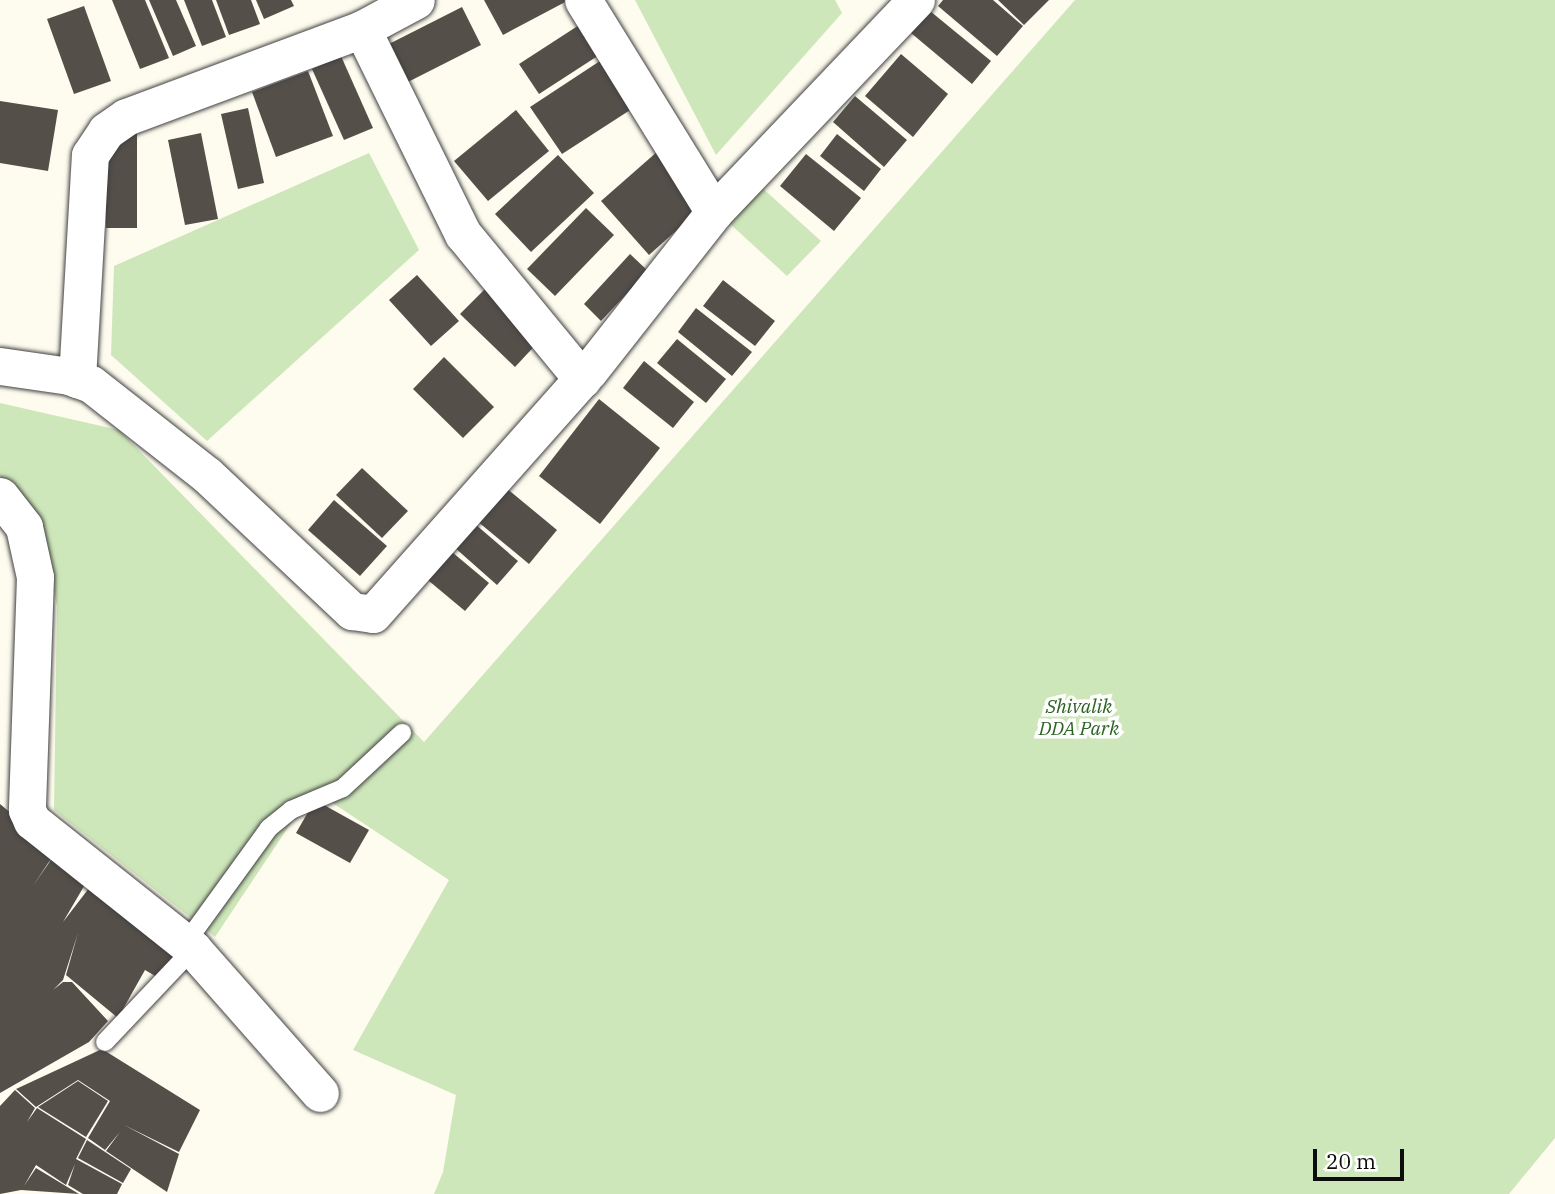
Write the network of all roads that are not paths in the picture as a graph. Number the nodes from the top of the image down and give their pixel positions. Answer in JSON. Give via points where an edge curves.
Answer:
{"nodes":[{"id":1,"x":416,"y":0,"type":"edge"},
{"id":2,"x":583,"y":0,"type":"edge"},
{"id":3,"x":900,"y":7,"type":"edge"},
{"id":4,"x":362,"y":29,"type":"junction"},
{"id":5,"x":714,"y":212,"type":"junction"},
{"id":6,"x":0,"y":366,"type":"edge"},
{"id":7,"x":77,"y":379,"type":"junction"},
{"id":8,"x":582,"y":379,"type":"junction"},
{"id":9,"x":0,"y":496,"type":"edge"},
{"id":10,"x":402,"y":733,"type":"dead end"},
{"id":11,"x":189,"y":946,"type":"junction"},
{"id":12,"x":105,"y":1042,"type":"dead end"},
{"id":13,"x":320,"y":1093,"type":"dead end"}],
"edges":[{"from":1,"to":4,"type":"street"},
{"from":2,"to":5,"type":"street"},
{"from":3,"to":5,"type":"street"},
{"from":4,"to":7,"type":"street","via":[[126,117],[99,139],[90,155]]},
{"from":4,"to":8,"type":"street","via":[[463,234]]},
{"from":5,"to":8,"type":"street"},
{"from":6,"to":7,"type":"street"},
{"from":7,"to":8,"type":"street","via":[[119,403],[207,475],[352,611],[364,615],[384,607]]},
{"from":9,"to":11,"type":"street","via":[[24,527],[36,577],[27,810],[32,821]]},
{"from":10,"to":11,"type":"lane","via":[[343,788],[291,810],[269,828]]},
{"from":11,"to":12,"type":"lane"},
{"from":11,"to":13,"type":"street"}]}
